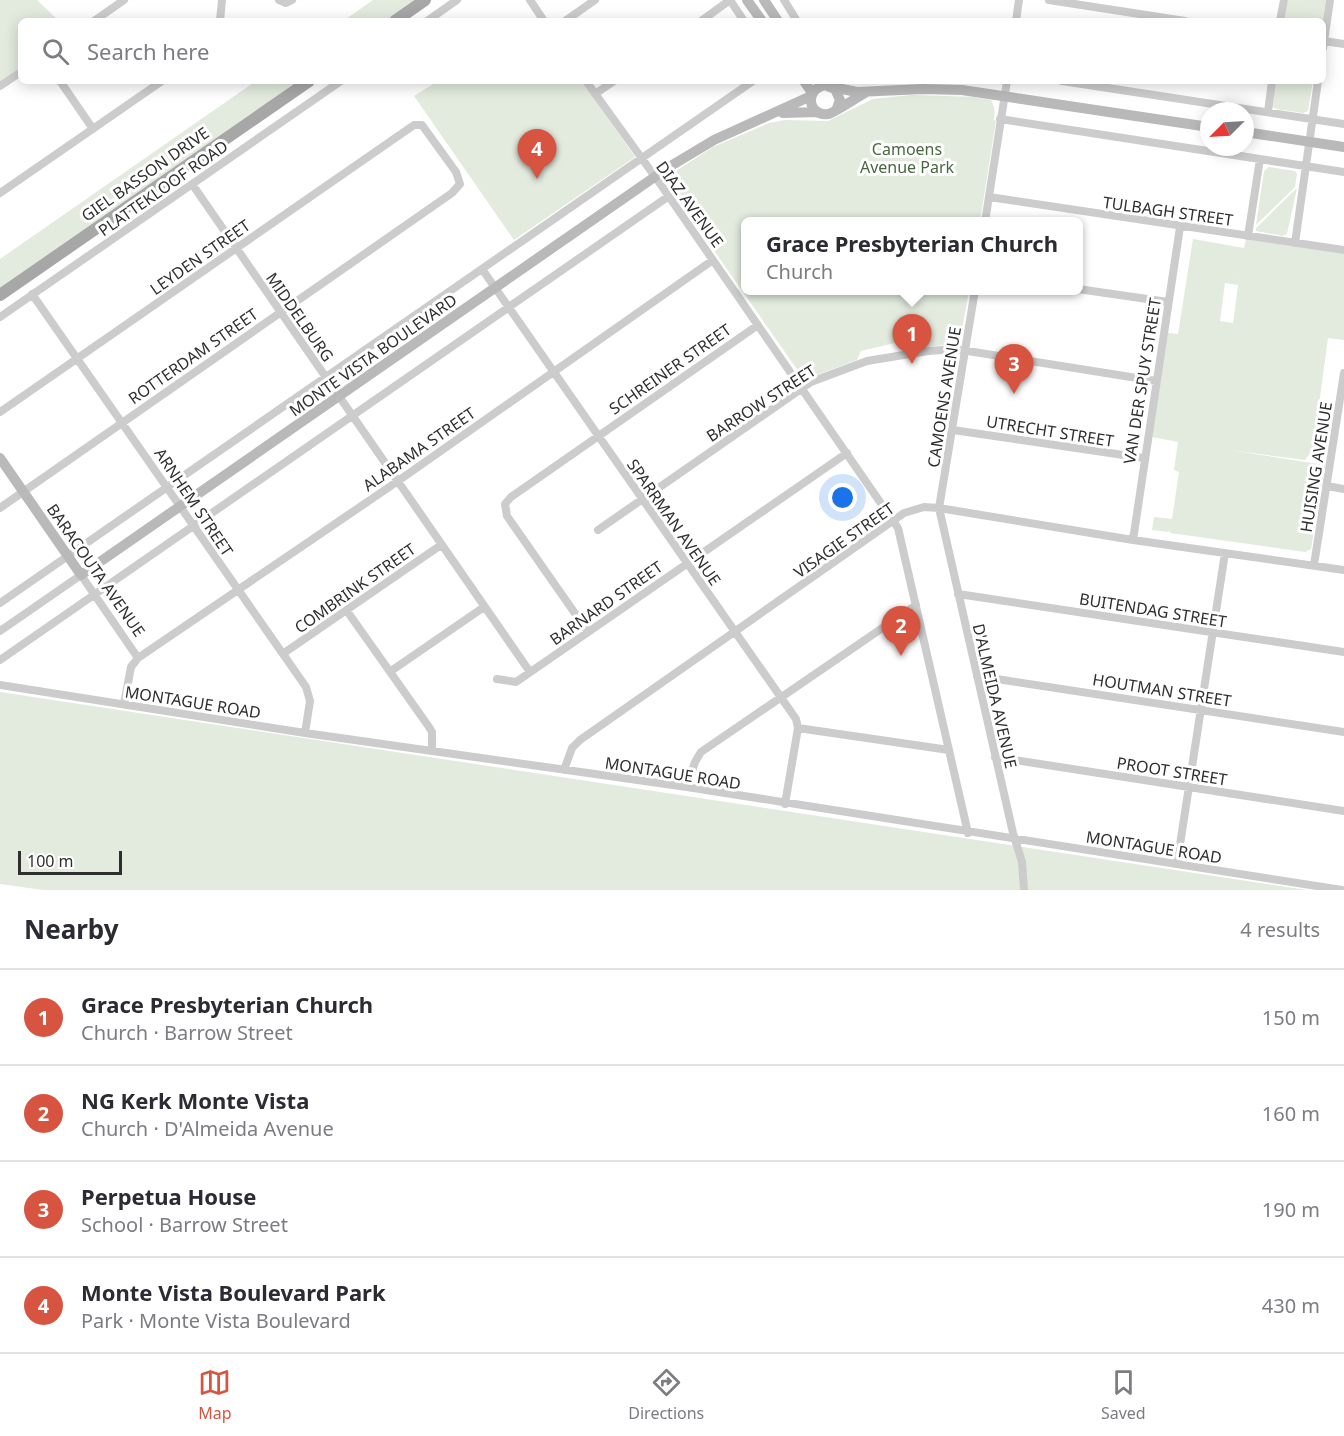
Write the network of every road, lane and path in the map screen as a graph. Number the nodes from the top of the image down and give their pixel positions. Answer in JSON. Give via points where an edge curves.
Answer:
{"nodes":[{"id":1,"x":124,"y":0,"type":"edge"},
{"id":2,"x":222,"y":0,"type":"edge"},
{"id":3,"x":279,"y":0,"type":"edge"},
{"id":4,"x":292,"y":0,"type":"edge"},
{"id":5,"x":425,"y":0,"type":"edge"},
{"id":6,"x":458,"y":0,"type":"edge"},
{"id":7,"x":530,"y":0,"type":"edge"},
{"id":8,"x":595,"y":0,"type":"edge"},
{"id":9,"x":730,"y":0,"type":"edge"},
{"id":10,"x":747,"y":0,"type":"edge"},
{"id":11,"x":764,"y":0,"type":"edge"},
{"id":12,"x":784,"y":0,"type":"edge"},
{"id":13,"x":1019,"y":0,"type":"edge"},
{"id":14,"x":1049,"y":0,"type":"edge"},
{"id":15,"x":1284,"y":0,"type":"edge"},
{"id":16,"x":1330,"y":0,"type":"edge"},
{"id":17,"x":98,"y":18,"type":"edge"},
{"id":18,"x":220,"y":18,"type":"edge"},
{"id":19,"x":399,"y":18,"type":"edge"},
{"id":20,"x":431,"y":18,"type":"edge"},
{"id":21,"x":542,"y":18,"type":"edge"},
{"id":22,"x":569,"y":18,"type":"edge"},
{"id":23,"x":705,"y":18,"type":"edge"},
{"id":24,"x":742,"y":18,"type":"edge"},
{"id":25,"x":760,"y":18,"type":"edge"},
{"id":26,"x":776,"y":18,"type":"edge"},
{"id":27,"x":795,"y":18,"type":"edge"},
{"id":28,"x":1016,"y":18,"type":"edge"},
{"id":29,"x":1166,"y":18,"type":"edge"},
{"id":30,"x":1281,"y":18,"type":"edge"},
{"id":31,"x":1326,"y":30,"type":"edge"},
{"id":32,"x":1344,"y":44,"type":"edge"},
{"id":33,"x":1326,"y":45,"type":"edge"},
{"id":34,"x":18,"y":74,"type":"edge"},
{"id":35,"x":62,"y":84,"type":"edge"},
{"id":36,"x":158,"y":84,"type":"edge"},
{"id":37,"x":305,"y":84,"type":"edge"},
{"id":38,"x":337,"y":84,"type":"edge"},
{"id":39,"x":588,"y":84,"type":"edge"},
{"id":40,"x":610,"y":84,"type":"edge"},
{"id":41,"x":749,"y":84,"type":"edge"},
{"id":42,"x":1006,"y":84,"type":"edge"},
{"id":43,"x":1082,"y":84,"type":"edge"},
{"id":44,"x":1272,"y":84,"type":"edge"},
{"id":45,"x":1318,"y":84,"type":"edge"},
{"id":46,"x":0,"y":86,"type":"edge"},
{"id":47,"x":819,"y":89,"type":"edge"},
{"id":48,"x":868,"y":92,"type":"junction"},
{"id":49,"x":595,"y":94,"type":"junction"},
{"id":50,"x":1004,"y":96,"type":"junction"},
{"id":51,"x":837,"y":108,"type":"junction"},
{"id":52,"x":818,"y":112,"type":"junction"},
{"id":53,"x":1268,"y":112,"type":"junction"},
{"id":54,"x":770,"y":116,"type":"junction"},
{"id":55,"x":1000,"y":119,"type":"junction"},
{"id":56,"x":1313,"y":120,"type":"junction"},
{"id":57,"x":414,"y":124,"type":"joint"},
{"id":58,"x":1344,"y":124,"type":"edge"},
{"id":59,"x":1200,"y":126,"type":"edge"},
{"id":60,"x":93,"y":129,"type":"junction"},
{"id":61,"x":1254,"y":133,"type":"edge"},
{"id":62,"x":1309,"y":142,"type":"junction"},
{"id":63,"x":1344,"y":147,"type":"edge"},
{"id":64,"x":641,"y":159,"type":"junction"},
{"id":65,"x":1260,"y":159,"type":"junction"},
{"id":66,"x":1306,"y":166,"type":"junction"},
{"id":67,"x":1344,"y":172,"type":"edge"},
{"id":68,"x":655,"y":177,"type":"junction"},
{"id":69,"x":192,"y":184,"type":"junction"},
{"id":70,"x":0,"y":193,"type":"edge"},
{"id":71,"x":669,"y":196,"type":"junction"},
{"id":72,"x":989,"y":197,"type":"junction"},
{"id":73,"x":986,"y":217,"type":"edge"},
{"id":74,"x":1180,"y":226,"type":"junction"},
{"id":75,"x":1248,"y":236,"type":"junction"},
{"id":76,"x":1295,"y":243,"type":"junction"},
{"id":77,"x":236,"y":248,"type":"junction"},
{"id":78,"x":1344,"y":250,"type":"edge"},
{"id":79,"x":713,"y":260,"type":"junction"},
{"id":80,"x":482,"y":269,"type":"junction"},
{"id":81,"x":495,"y":287,"type":"junction"},
{"id":82,"x":1083,"y":290,"type":"edge"},
{"id":83,"x":32,"y":294,"type":"junction"},
{"id":84,"x":0,"y":295,"type":"edge"},
{"id":85,"x":974,"y":295,"type":"edge"},
{"id":86,"x":1168,"y":302,"type":"junction"},
{"id":87,"x":509,"y":307,"type":"junction"},
{"id":88,"x":279,"y":312,"type":"junction"},
{"id":89,"x":0,"y":317,"type":"edge"},
{"id":90,"x":758,"y":325,"type":"junction"},
{"id":91,"x":965,"y":351,"type":"junction"},
{"id":92,"x":77,"y":358,"type":"junction"},
{"id":93,"x":554,"y":372,"type":"junction"},
{"id":94,"x":1344,"y":373,"type":"edge"},
{"id":95,"x":326,"y":378,"type":"junction"},
{"id":96,"x":1156,"y":381,"type":"junction"},
{"id":97,"x":802,"y":389,"type":"junction"},
{"id":98,"x":339,"y":397,"type":"junction"},
{"id":99,"x":0,"y":412,"type":"edge"},
{"id":100,"x":352,"y":416,"type":"junction"},
{"id":101,"x":122,"y":422,"type":"junction"},
{"id":102,"x":952,"y":430,"type":"junction"},
{"id":103,"x":597,"y":435,"type":"junction"},
{"id":104,"x":847,"y":453,"type":"junction"},
{"id":105,"x":0,"y":458,"type":"edge"},
{"id":106,"x":1144,"y":458,"type":"junction"},
{"id":107,"x":398,"y":481,"type":"junction"},
{"id":108,"x":168,"y":486,"type":"junction"},
{"id":109,"x":1327,"y":486,"type":"junction"},
{"id":110,"x":1344,"y":489,"type":"edge"},
{"id":111,"x":23,"y":492,"type":"junction"},
{"id":112,"x":641,"y":500,"type":"junction"},
{"id":113,"x":181,"y":506,"type":"junction"},
{"id":114,"x":0,"y":508,"type":"edge"},
{"id":115,"x":939,"y":508,"type":"junction"},
{"id":116,"x":894,"y":521,"type":"junction"},
{"id":117,"x":194,"y":525,"type":"junction"},
{"id":118,"x":598,"y":530,"type":"dead end"},
{"id":119,"x":1133,"y":540,"type":"junction"},
{"id":120,"x":441,"y":545,"type":"junction"},
{"id":121,"x":1225,"y":553,"type":"junction"},
{"id":122,"x":68,"y":557,"type":"junction"},
{"id":123,"x":686,"y":564,"type":"junction"},
{"id":124,"x":1314,"y":565,"type":"junction"},
{"id":125,"x":1344,"y":570,"type":"edge"},
{"id":126,"x":81,"y":574,"type":"junction"},
{"id":127,"x":238,"y":590,"type":"junction"},
{"id":128,"x":95,"y":594,"type":"junction"},
{"id":129,"x":958,"y":594,"type":"junction"},
{"id":130,"x":0,"y":603,"type":"edge"},
{"id":131,"x":916,"y":605,"type":"junction"},
{"id":132,"x":484,"y":607,"type":"junction"},
{"id":133,"x":347,"y":611,"type":"junction"},
{"id":134,"x":0,"y":631,"type":"edge"},
{"id":135,"x":588,"y":632,"type":"junction"},
{"id":136,"x":1213,"y":632,"type":"junction"},
{"id":137,"x":734,"y":633,"type":"junction"},
{"id":138,"x":1344,"y":652,"type":"edge"},
{"id":139,"x":284,"y":653,"type":"junction"},
{"id":140,"x":138,"y":658,"type":"junction"},
{"id":141,"x":0,"y":660,"type":"edge"},
{"id":142,"x":391,"y":671,"type":"junction"},
{"id":143,"x":530,"y":672,"type":"junction"},
{"id":144,"x":977,"y":676,"type":"junction"},
{"id":145,"x":497,"y":679,"type":"dead end"},
{"id":146,"x":0,"y":685,"type":"edge"},
{"id":147,"x":781,"y":697,"type":"junction"},
{"id":148,"x":124,"y":704,"type":"junction"},
{"id":149,"x":1201,"y":710,"type":"junction"},
{"id":150,"x":798,"y":728,"type":"junction"},
{"id":151,"x":1344,"y":732,"type":"edge"},
{"id":152,"x":304,"y":733,"type":"junction"},
{"id":153,"x":949,"y":750,"type":"junction"},
{"id":154,"x":432,"y":751,"type":"junction"},
{"id":155,"x":995,"y":757,"type":"junction"},
{"id":156,"x":564,"y":770,"type":"junction"},
{"id":157,"x":687,"y":787,"type":"junction"},
{"id":158,"x":1189,"y":787,"type":"junction"},
{"id":159,"x":785,"y":804,"type":"junction"},
{"id":160,"x":1344,"y":811,"type":"edge"},
{"id":161,"x":969,"y":833,"type":"junction"},
{"id":162,"x":1015,"y":840,"type":"junction"},
{"id":163,"x":1178,"y":864,"type":"junction"},
{"id":164,"x":1024,"y":890,"type":"edge"},
{"id":165,"x":1342,"y":890,"type":"edge"}],
"edges":[{"from":1,"to":17,"type":"street"},
{"from":2,"to":18,"type":"street"},
{"from":3,"to":4,"type":"street"},
{"from":5,"to":19,"type":"main road"},
{"from":6,"to":20,"type":"street"},
{"from":7,"to":21,"type":"street"},
{"from":8,"to":22,"type":"street"},
{"from":9,"to":23,"type":"street"},
{"from":9,"to":24,"type":"street"},
{"from":10,"to":25,"type":"main road"},
{"from":11,"to":26,"type":"main road"},
{"from":12,"to":27,"type":"street"},
{"from":13,"to":28,"type":"street"},
{"from":14,"to":29,"type":"street"},
{"from":15,"to":30,"type":"street"},
{"from":16,"to":31,"type":"street"},
{"from":32,"to":33,"type":"street"},
{"from":34,"to":46,"type":"street"},
{"from":35,"to":60,"type":"street"},
{"from":36,"to":60,"type":"street"},
{"from":37,"to":84,"type":"main road","name":"GIEL BASSON DRIVE"},
{"from":38,"to":69,"type":"street","name":"PLATTEKLOOF ROAD"},
{"from":39,"to":49,"type":"street","name":"DIAZ AVENUE"},
{"from":40,"to":49,"type":"street"},
{"from":41,"to":64,"type":"street","name":"MONTE VISTA BOULEVARD"},
{"from":42,"to":50,"type":"street"},
{"from":43,"to":53,"type":"street"},
{"from":44,"to":53,"type":"street"},
{"from":45,"to":56,"type":"street"},
{"from":47,"to":48,"type":"main road"},
{"from":47,"to":51,"type":"main road","via":[[839,97]]},
{"from":47,"to":52,"type":"main road","via":[[812,105]]},
{"from":47,"to":54,"type":"main road","name":"MONTE VISTA BOULEVARD"},
{"from":48,"to":50,"type":"main road","via":[[938,89]]},
{"from":48,"to":51,"type":"main road"},
{"from":49,"to":64,"type":"street","name":"DIAZ AVENUE"},
{"from":50,"to":55,"type":"street"},
{"from":50,"to":59,"type":"main road"},
{"from":51,"to":52,"type":"main road","via":[[828,114]]},
{"from":52,"to":54,"type":"main road","name":"MONTE VISTA BOULEVARD","via":[[789,111]]},
{"from":53,"to":56,"type":"street"},
{"from":54,"to":68,"type":"main road","name":"MONTE VISTA BOULEVARD","via":[[714,140]]},
{"from":55,"to":65,"type":"street"},
{"from":55,"to":72,"type":"street"},
{"from":56,"to":58,"type":"street"},
{"from":56,"to":62,"type":"street"},
{"from":57,"to":77,"type":"street","name":"LEYDEN STREET"},
{"from":57,"to":88,"type":"street","name":"ROTTERDAM STREET","via":[[422,125],[456,172],[460,184]]},
{"from":60,"to":70,"type":"street"},
{"from":61,"to":62,"type":"main road"},
{"from":62,"to":63,"type":"main road"},
{"from":62,"to":66,"type":"street"},
{"from":64,"to":68,"type":"street","name":"DIAZ AVENUE"},
{"from":64,"to":80,"type":"street","name":"MONTE VISTA BOULEVARD"},
{"from":65,"to":66,"type":"street"},
{"from":65,"to":75,"type":"street"},
{"from":66,"to":67,"type":"street"},
{"from":66,"to":76,"type":"street"},
{"from":68,"to":71,"type":"street","name":"DIAZ AVENUE"},
{"from":68,"to":81,"type":"main road","name":"MONTE VISTA BOULEVARD"},
{"from":69,"to":77,"type":"street","name":"MIDDELBURG"},
{"from":69,"to":83,"type":"street","name":"PLATTEKLOOF ROAD"},
{"from":71,"to":79,"type":"street","name":"DIAZ AVENUE"},
{"from":71,"to":87,"type":"street"},
{"from":72,"to":73,"type":"street"},
{"from":72,"to":74,"type":"street","name":"TULBAGH STREET"},
{"from":74,"to":75,"type":"street","name":"TULBAGH STREET"},
{"from":74,"to":86,"type":"street","name":"VAN DER SPUY STREET"},
{"from":75,"to":76,"type":"street","name":"TULBAGH STREET"},
{"from":76,"to":78,"type":"street","name":"TULBAGH STREET"},
{"from":77,"to":88,"type":"street","name":"MIDDELBURG"},
{"from":77,"to":92,"type":"street","name":"LEYDEN STREET"},
{"from":79,"to":90,"type":"street","name":"DIAZ AVENUE"},
{"from":79,"to":93,"type":"street","name":"ALABAMA STREET"},
{"from":80,"to":81,"type":"street","name":"SPARRMAN AVENUE"},
{"from":80,"to":95,"type":"street","name":"MONTE VISTA BOULEVARD"},
{"from":81,"to":87,"type":"street","name":"SPARRMAN AVENUE"},
{"from":81,"to":98,"type":"main road","name":"MONTE VISTA BOULEVARD"},
{"from":82,"to":86,"type":"street"},
{"from":83,"to":89,"type":"street","name":"PLATTEKLOOF ROAD"},
{"from":83,"to":92,"type":"street","name":"ARNHEM STREET"},
{"from":85,"to":91,"type":"street","name":"CAMOENS AVENUE"},
{"from":86,"to":96,"type":"street","name":"VAN DER SPUY STREET"},
{"from":87,"to":93,"type":"street","name":"SPARRMAN AVENUE"},
{"from":87,"to":100,"type":"street"},
{"from":88,"to":95,"type":"street","name":"MIDDELBURG"},
{"from":88,"to":101,"type":"street","name":"ROTTERDAM STREET"},
{"from":90,"to":97,"type":"street","name":"DIAZ AVENUE"},
{"from":90,"to":103,"type":"street","name":"SCHREINER STREET"},
{"from":91,"to":96,"type":"street","name":"BARROW STREET"},
{"from":91,"to":97,"type":"street","name":"BARROW STREET","via":[[928,351],[867,361]]},
{"from":91,"to":102,"type":"street","name":"CAMOENS AVENUE"},
{"from":92,"to":99,"type":"street","name":"LEYDEN STREET"},
{"from":92,"to":101,"type":"street","name":"ARNHEM STREET"},
{"from":93,"to":103,"type":"street","name":"SPARRMAN AVENUE"},
{"from":93,"to":107,"type":"street","name":"ALABAMA STREET"},
{"from":94,"to":109,"type":"street","name":"HUISING AVENUE"},
{"from":95,"to":98,"type":"street","name":"MIDDELBURG"},
{"from":95,"to":108,"type":"street","name":"MONTE VISTA BOULEVARD"},
{"from":96,"to":106,"type":"street","name":"VAN DER SPUY STREET"},
{"from":97,"to":104,"type":"street","name":"DIAZ AVENUE"},
{"from":97,"to":112,"type":"street","name":"BARROW STREET"},
{"from":98,"to":100,"type":"street","name":"MIDDELBURG"},
{"from":98,"to":113,"type":"main road","name":"MONTE VISTA BOULEVARD"},
{"from":100,"to":107,"type":"street","name":"MIDDELBURG"},
{"from":100,"to":117,"type":"street"},
{"from":101,"to":108,"type":"street","name":"ARNHEM STREET"},
{"from":101,"to":111,"type":"street","name":"ROTTERDAM STREET"},
{"from":102,"to":106,"type":"street","name":"UTRECHT STREET"},
{"from":102,"to":115,"type":"street","name":"CAMOENS AVENUE"},
{"from":103,"to":112,"type":"street","name":"SPARRMAN AVENUE"},
{"from":103,"to":135,"type":"street","name":"SCHREINER STREET","via":[[505,504],[507,516]]},
{"from":104,"to":116,"type":"street","name":"DIAZ AVENUE"},
{"from":104,"to":123,"type":"street","name":"BARNARD STREET"},
{"from":105,"to":111,"type":"main road","name":"BARACOUTA AVENUE"},
{"from":106,"to":119,"type":"street","name":"VAN DER SPUY STREET"},
{"from":107,"to":120,"type":"street","name":"MIDDELBURG"},
{"from":107,"to":127,"type":"street","name":"ALABAMA STREET"},
{"from":108,"to":113,"type":"street","name":"ARNHEM STREET"},
{"from":108,"to":122,"type":"street","name":"MONTE VISTA BOULEVARD"},
{"from":109,"to":110,"type":"street"},
{"from":109,"to":124,"type":"street","name":"HUISING AVENUE"},
{"from":111,"to":114,"type":"street","name":"ROTTERDAM STREET"},
{"from":111,"to":122,"type":"main road","name":"BARACOUTA AVENUE"},
{"from":112,"to":118,"type":"street","name":"BARROW STREET"},
{"from":112,"to":123,"type":"street","name":"SPARRMAN AVENUE"},
{"from":113,"to":117,"type":"street","name":"ARNHEM STREET"},
{"from":113,"to":126,"type":"main road","name":"MONTE VISTA BOULEVARD"},
{"from":115,"to":116,"type":"street","name":"VISAGIE STREET","via":[[910,510]]},
{"from":115,"to":119,"type":"street","name":"VISAGIE STREET"},
{"from":115,"to":129,"type":"street","name":"D'ALMEIDA AVENUE"},
{"from":116,"to":131,"type":"street"},
{"from":116,"to":137,"type":"street","name":"VISAGIE STREET"},
{"from":117,"to":127,"type":"street","name":"ARNHEM STREET"},
{"from":117,"to":128,"type":"street"},
{"from":119,"to":121,"type":"street","name":"VISAGIE STREET"},
{"from":120,"to":132,"type":"street","name":"MIDDELBURG"},
{"from":120,"to":133,"type":"street","name":"COMBRINK STREET"},
{"from":121,"to":124,"type":"street","name":"VISAGIE STREET"},
{"from":121,"to":136,"type":"street"},
{"from":122,"to":126,"type":"main road","name":"BARACOUTA AVENUE"},
{"from":122,"to":130,"type":"street","name":"MONTE VISTA BOULEVARD"},
{"from":123,"to":135,"type":"street","name":"BARNARD STREET"},
{"from":123,"to":137,"type":"street","name":"SPARRMAN AVENUE"},
{"from":124,"to":125,"type":"street","name":"VISAGIE STREET"},
{"from":126,"to":128,"type":"street","name":"BARACOUTA AVENUE"},
{"from":126,"to":134,"type":"street","name":"MONTE VISTA BOULEVARD"},
{"from":127,"to":139,"type":"street","name":"ARNHEM STREET"},
{"from":127,"to":140,"type":"street","name":"ALABAMA STREET"},
{"from":128,"to":140,"type":"street","name":"BARACOUTA AVENUE"},
{"from":128,"to":141,"type":"street"},
{"from":129,"to":136,"type":"street","name":"BUITENDAG STREET"},
{"from":129,"to":144,"type":"street","name":"D'ALMEIDA AVENUE"},
{"from":131,"to":147,"type":"street"},
{"from":131,"to":153,"type":"street"},
{"from":132,"to":142,"type":"street"},
{"from":132,"to":143,"type":"street","name":"MIDDELBURG"},
{"from":133,"to":139,"type":"street","name":"COMBRINK STREET"},
{"from":133,"to":142,"type":"street"},
{"from":135,"to":143,"type":"street","name":"BARNARD STREET"},
{"from":136,"to":138,"type":"street","name":"BUITENDAG STREET"},
{"from":136,"to":149,"type":"street"},
{"from":137,"to":147,"type":"street","name":"SPARRMAN AVENUE"},
{"from":137,"to":156,"type":"street","name":"VISAGIE STREET","via":[[580,740],[572,748]]},
{"from":139,"to":152,"type":"street","name":"ARNHEM STREET","via":[[309,693]]},
{"from":140,"to":148,"type":"street","name":"BARACOUTA AVENUE","via":[[131,667]]},
{"from":142,"to":154,"type":"street","via":[[432,732]]},
{"from":143,"to":145,"type":"street","name":"BARNARD STREET","via":[[516,682]]},
{"from":144,"to":149,"type":"street","name":"HOUTMAN STREET"},
{"from":144,"to":155,"type":"street","name":"D'ALMEIDA AVENUE"},
{"from":146,"to":148,"type":"street","name":"MONTAGUE ROAD"},
{"from":147,"to":150,"type":"street","name":"SPARRMAN AVENUE"},
{"from":147,"to":157,"type":"street","via":[[701,752]]},
{"from":148,"to":152,"type":"street","name":"MONTAGUE ROAD"},
{"from":149,"to":151,"type":"street","name":"HOUTMAN STREET"},
{"from":149,"to":158,"type":"street"},
{"from":150,"to":153,"type":"street"},
{"from":150,"to":159,"type":"street"},
{"from":152,"to":154,"type":"street","name":"MONTAGUE ROAD"},
{"from":153,"to":161,"type":"street"},
{"from":154,"to":156,"type":"street","name":"MONTAGUE ROAD"},
{"from":155,"to":158,"type":"street","name":"PROOT STREET"},
{"from":155,"to":162,"type":"street","name":"D'ALMEIDA AVENUE"},
{"from":156,"to":157,"type":"street","name":"MONTAGUE ROAD"},
{"from":157,"to":159,"type":"street","name":"MONTAGUE ROAD"},
{"from":158,"to":160,"type":"street","name":"PROOT STREET"},
{"from":158,"to":163,"type":"street"},
{"from":159,"to":161,"type":"street","name":"MONTAGUE ROAD"},
{"from":161,"to":162,"type":"street","name":"MONTAGUE ROAD"},
{"from":162,"to":163,"type":"street","name":"MONTAGUE ROAD"},
{"from":162,"to":164,"type":"street","name":"D'ALMEIDA AVENUE"},
{"from":163,"to":165,"type":"street","name":"MONTAGUE ROAD"}]}
